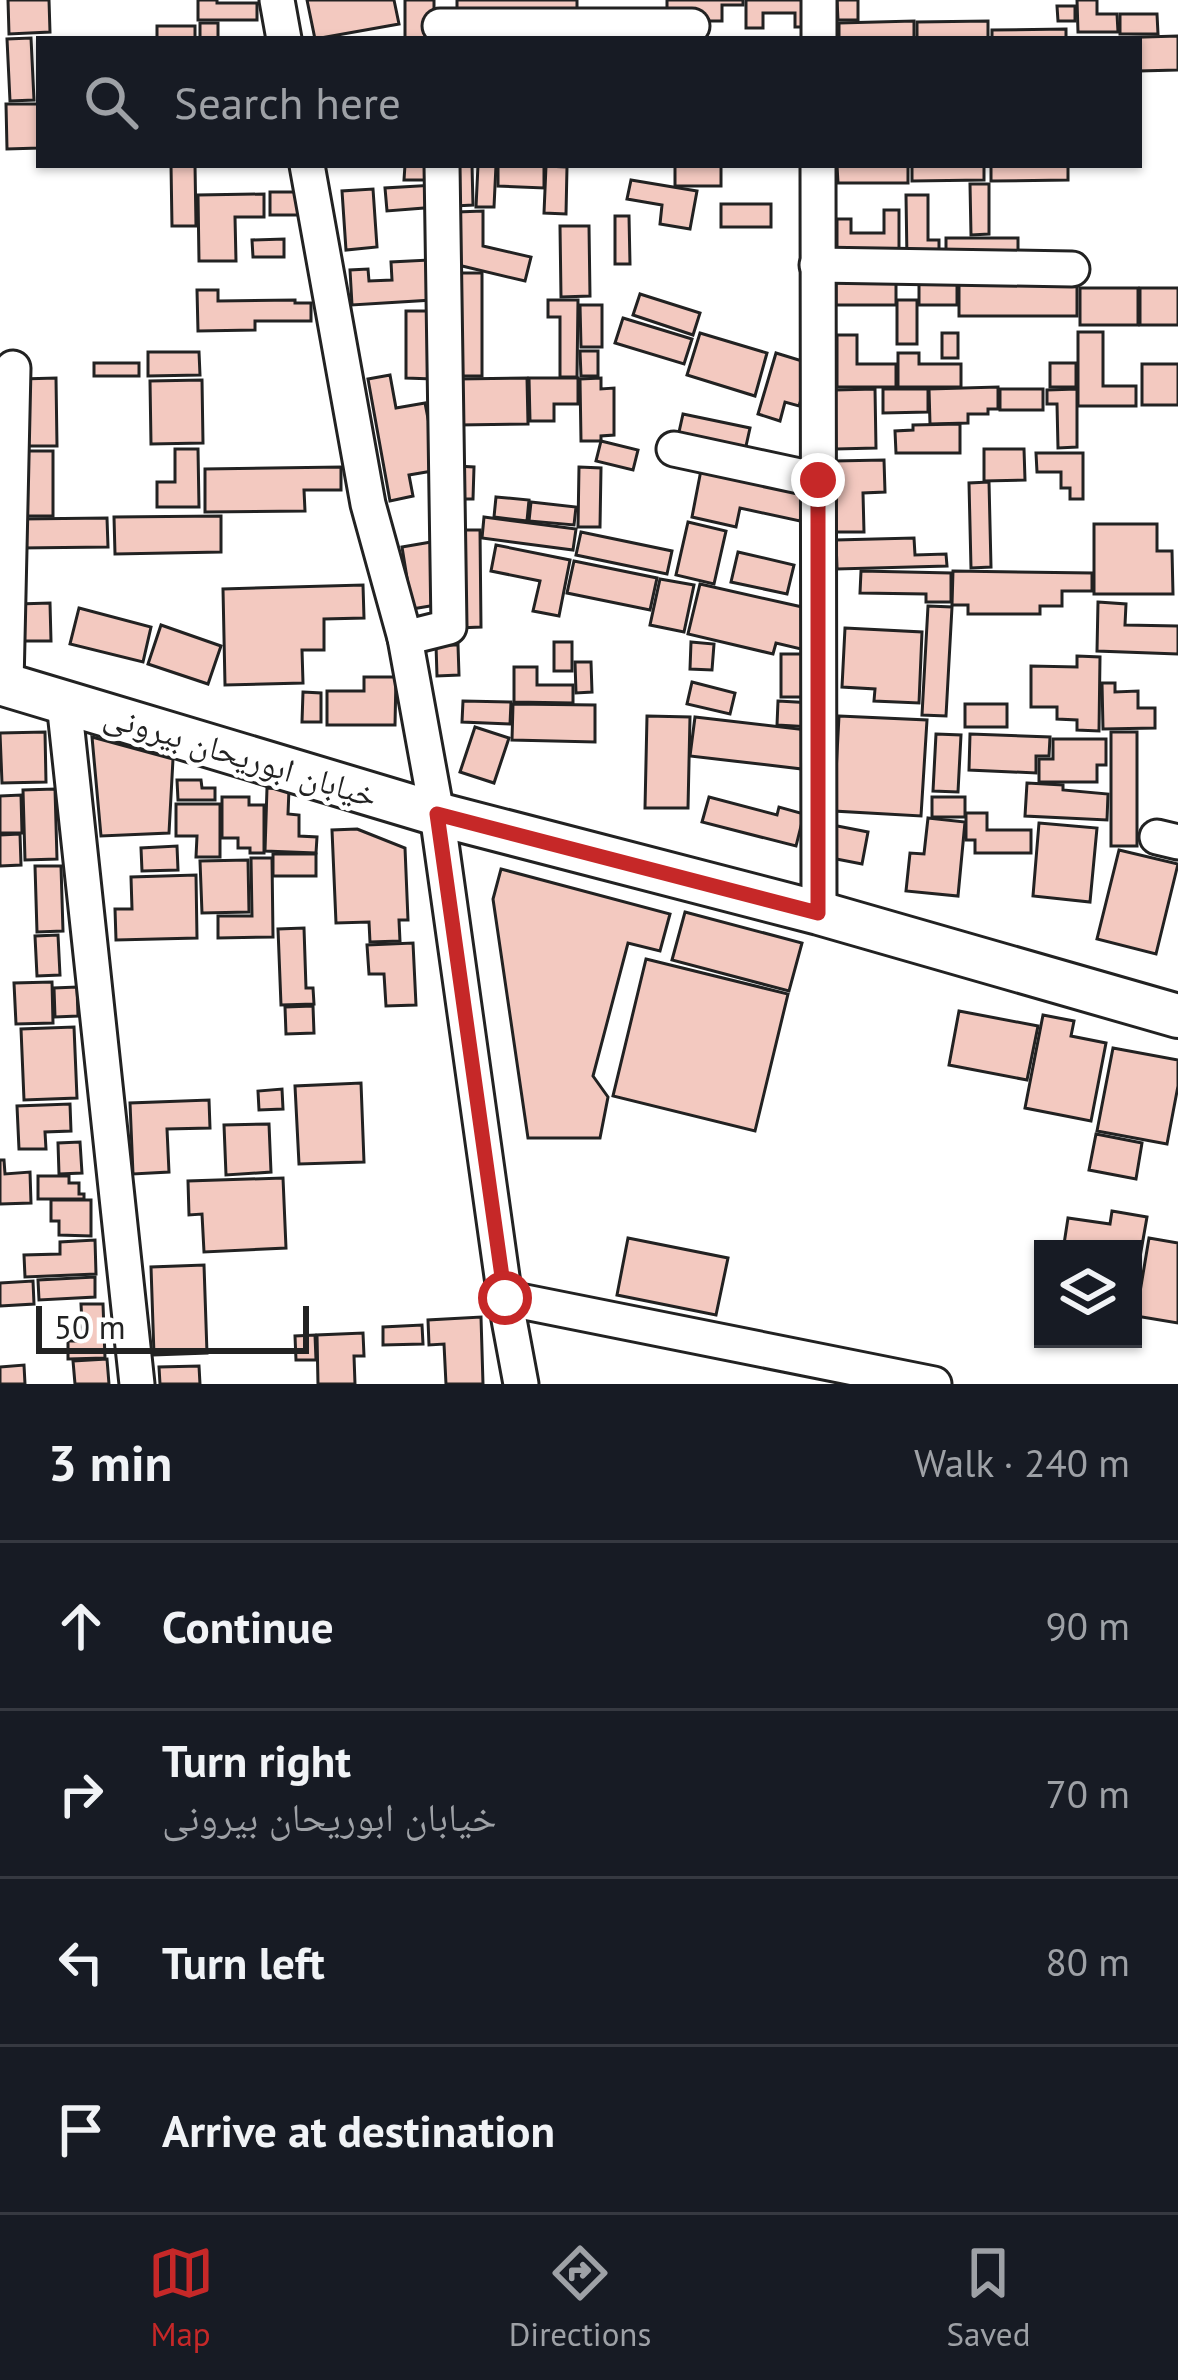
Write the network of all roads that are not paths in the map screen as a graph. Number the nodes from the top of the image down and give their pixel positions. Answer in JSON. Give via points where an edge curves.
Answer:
{"nodes":[{"id":1,"x":277,"y":0,"type":"edge"},
{"id":2,"x":819,"y":0,"type":"edge"},
{"id":3,"x":440,"y":22,"type":"edge"},
{"id":4,"x":692,"y":26,"type":"dead end"},
{"id":5,"x":283,"y":36,"type":"edge"},
{"id":6,"x":818,"y":36,"type":"edge"},
{"id":7,"x":308,"y":168,"type":"edge"},
{"id":8,"x":442,"y":168,"type":"edge"},
{"id":9,"x":818,"y":168,"type":"edge"},
{"id":10,"x":817,"y":265,"type":"junction"},
{"id":11,"x":1072,"y":268,"type":"dead end"},
{"id":12,"x":13,"y":368,"type":"dead end"},
{"id":13,"x":674,"y":448,"type":"dead end"},
{"id":14,"x":818,"y":480,"type":"junction"},
{"id":15,"x":405,"y":638,"type":"junction"},
{"id":16,"x":3,"y":684,"type":"edge"},
{"id":17,"x":64,"y":702,"type":"junction"},
{"id":18,"x":437,"y":814,"type":"junction"},
{"id":19,"x":818,"y":913,"type":"junction"},
{"id":20,"x":1178,"y":1016,"type":"edge"},
{"id":21,"x":505,"y":1298,"type":"junction"},
{"id":22,"x":137,"y":1384,"type":"edge"},
{"id":23,"x":521,"y":1384,"type":"edge"},
{"id":24,"x":934,"y":1384,"type":"edge"}],
"edges":[{"from":1,"to":5,"type":"street"},
{"from":2,"to":6,"type":"street"},
{"from":3,"to":4,"type":"street"},
{"from":7,"to":15,"type":"street","via":[[368,504]]},
{"from":8,"to":15,"type":"street","via":[[449,627]]},
{"from":9,"to":10,"type":"street"},
{"from":10,"to":11,"type":"street"},
{"from":10,"to":14,"type":"street"},
{"from":12,"to":16,"type":"street"},
{"from":13,"to":14,"type":"street"},
{"from":14,"to":19,"type":"street"},
{"from":15,"to":18,"type":"street"},
{"from":16,"to":17,"type":"street","name":"خیابان ابوریحان بیرونی"},
{"from":17,"to":18,"type":"street","name":"خیابان ابوریحان بیرونی"},
{"from":17,"to":22,"type":"street"},
{"from":18,"to":19,"type":"street","name":"خیابان ابوریحان بیرونی"},
{"from":18,"to":21,"type":"street"},
{"from":19,"to":20,"type":"street","name":"خیابان ابوریحان بیرونی"},
{"from":21,"to":23,"type":"street"},
{"from":21,"to":24,"type":"street"}]}
